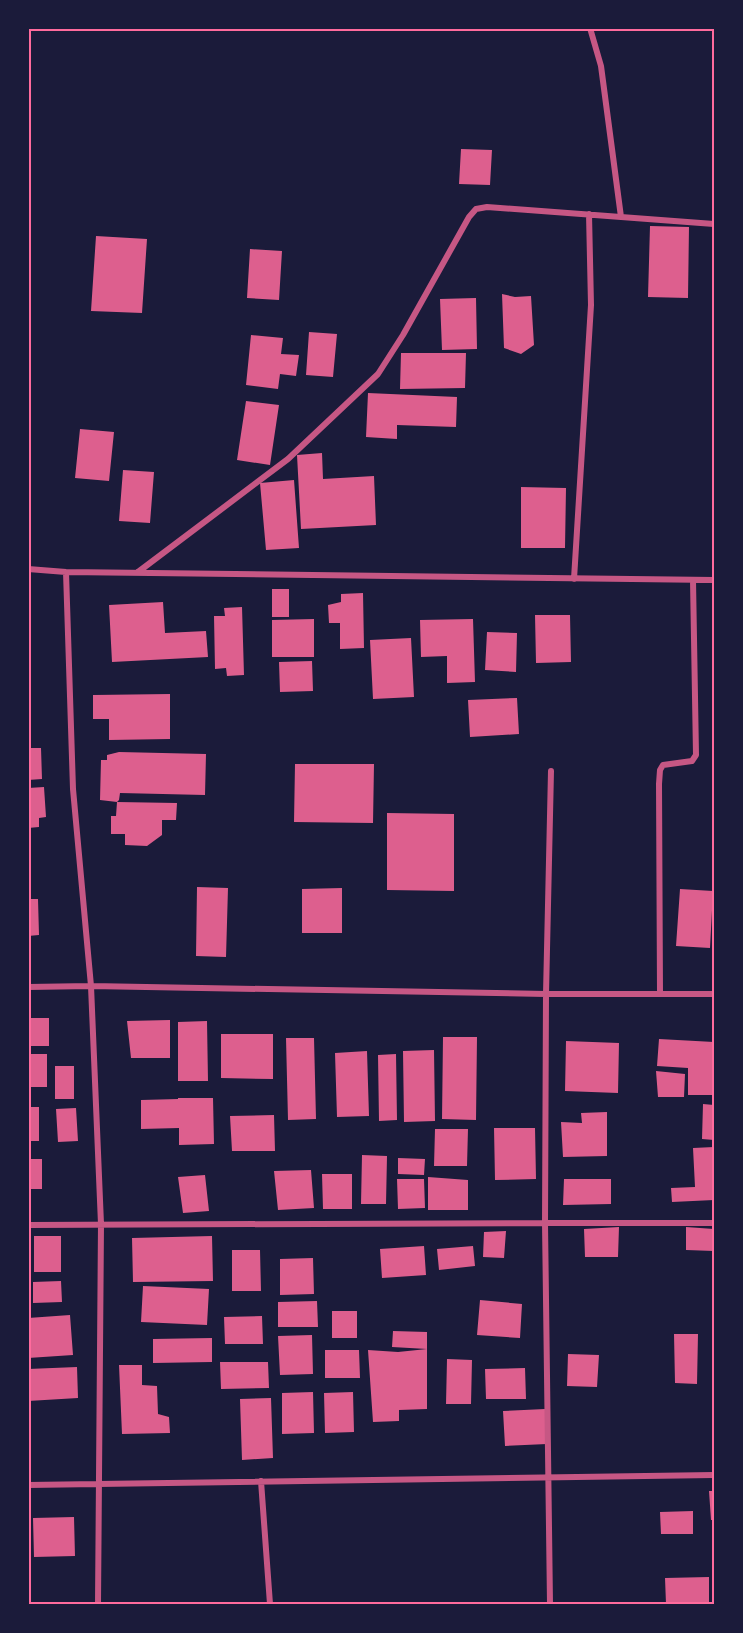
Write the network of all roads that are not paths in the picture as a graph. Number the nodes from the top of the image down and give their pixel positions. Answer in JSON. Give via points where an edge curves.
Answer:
{"nodes":[{"id":1,"x":590,"y":28,"type":"edge"},
{"id":2,"x":589,"y":214,"type":"junction"},
{"id":3,"x":621,"y":217,"type":"junction"},
{"id":4,"x":714,"y":224,"type":"edge"},
{"id":5,"x":28,"y":569,"type":"edge"},
{"id":6,"x":66,"y":572,"type":"junction"},
{"id":7,"x":138,"y":573,"type":"junction"},
{"id":8,"x":574,"y":579,"type":"junction"},
{"id":9,"x":693,"y":580,"type":"junction"},
{"id":10,"x":714,"y":580,"type":"edge"},
{"id":11,"x":551,"y":771,"type":"dead end"},
{"id":12,"x":92,"y":986,"type":"junction"},
{"id":13,"x":28,"y":987,"type":"edge"},
{"id":14,"x":546,"y":994,"type":"junction"},
{"id":15,"x":660,"y":994,"type":"junction"},
{"id":16,"x":714,"y":994,"type":"edge"},
{"id":17,"x":545,"y":1222,"type":"junction"},
{"id":18,"x":714,"y":1223,"type":"edge"},
{"id":19,"x":101,"y":1224,"type":"junction"},
{"id":20,"x":28,"y":1225,"type":"edge"},
{"id":21,"x":714,"y":1475,"type":"edge"},
{"id":22,"x":548,"y":1477,"type":"junction"},
{"id":23,"x":261,"y":1481,"type":"junction"},
{"id":24,"x":99,"y":1483,"type":"junction"},
{"id":25,"x":28,"y":1485,"type":"edge"},
{"id":26,"x":98,"y":1605,"type":"edge"},
{"id":27,"x":270,"y":1605,"type":"edge"},
{"id":28,"x":550,"y":1605,"type":"edge"}],
"edges":[{"from":1,"to":3,"type":"street","via":[[601,66]]},
{"from":2,"to":3,"type":"street"},
{"from":2,"to":7,"type":"street","via":[[476,209],[378,374],[288,459]]},
{"from":2,"to":8,"type":"street","via":[[591,305]]},
{"from":3,"to":4,"type":"street"},
{"from":5,"to":6,"type":"street"},
{"from":6,"to":7,"type":"street"},
{"from":6,"to":12,"type":"street","via":[[73,789]]},
{"from":7,"to":8,"type":"street"},
{"from":8,"to":9,"type":"street"},
{"from":9,"to":10,"type":"street"},
{"from":9,"to":15,"type":"street","via":[[696,755],[692,761],[663,765],[660,770]]},
{"from":11,"to":14,"type":"street"},
{"from":12,"to":13,"type":"street"},
{"from":12,"to":14,"type":"street"},
{"from":12,"to":19,"type":"street"},
{"from":14,"to":15,"type":"street"},
{"from":14,"to":17,"type":"street"},
{"from":15,"to":16,"type":"street"},
{"from":17,"to":18,"type":"street"},
{"from":17,"to":19,"type":"street"},
{"from":17,"to":22,"type":"street"},
{"from":19,"to":20,"type":"street"},
{"from":19,"to":24,"type":"street"},
{"from":21,"to":22,"type":"street"},
{"from":22,"to":23,"type":"street"},
{"from":22,"to":28,"type":"street"},
{"from":23,"to":24,"type":"street"},
{"from":23,"to":27,"type":"street"},
{"from":24,"to":25,"type":"street"},
{"from":24,"to":26,"type":"street"}]}
